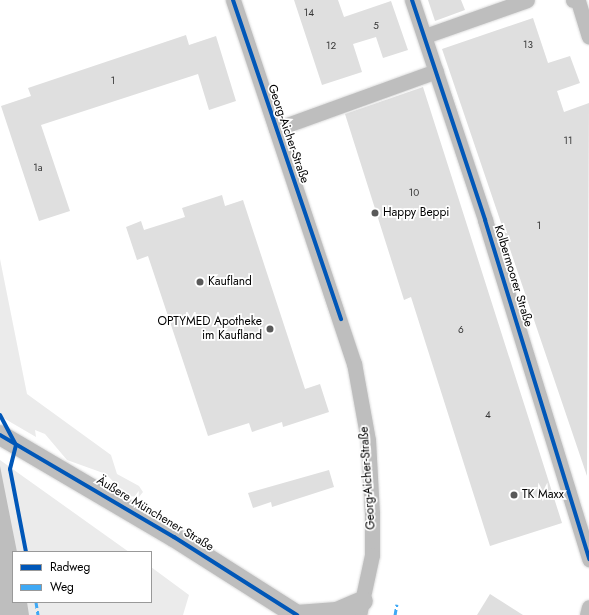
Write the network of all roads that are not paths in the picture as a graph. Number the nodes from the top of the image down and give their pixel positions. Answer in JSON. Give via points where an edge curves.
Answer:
{"nodes":[{"id":1,"x":233,"y":0,"type":"edge"},
{"id":2,"x":412,"y":0,"type":"edge"},
{"id":3,"x":527,"y":0,"type":"edge"},
{"id":4,"x":573,"y":0,"type":"edge"},
{"id":5,"x":425,"y":36,"type":"junction"},
{"id":6,"x":589,"y":36,"type":"edge"},
{"id":7,"x":436,"y":71,"type":"junction"},
{"id":8,"x":276,"y":129,"type":"junction"},
{"id":9,"x":8,"y":440,"type":"edge"},
{"id":10,"x":589,"y":559,"type":"edge"},
{"id":11,"x":589,"y":607,"type":"edge"},
{"id":12,"x":361,"y":608,"type":"edge"},
{"id":13,"x":297,"y":615,"type":"edge"},
{"id":14,"x":588,"y":615,"type":"edge"}],
"edges":[{"from":1,"to":8,"type":"street","name":"Georg-Aicher-Straße"},
{"from":2,"to":5,"type":"street","name":"Kolbermoorer Straße"},
{"from":3,"to":5,"type":"street"},
{"from":4,"to":6,"type":"street","via":[[578,2]]},
{"from":5,"to":7,"type":"street","name":"Kolbermoorer Straße"},
{"from":7,"to":8,"type":"street"},
{"from":7,"to":10,"type":"street","name":"Kolbermoorer Straße"},
{"from":8,"to":12,"type":"street","name":"Georg-Aicher-Straße","via":[[341,319],[364,417],[368,440],[372,555]]},
{"from":9,"to":13,"type":"main road","name":"Äußere Münchener Straße","via":[[174,536]]},
{"from":11,"to":14,"type":"street"},
{"from":12,"to":13,"type":"main road"}]}
